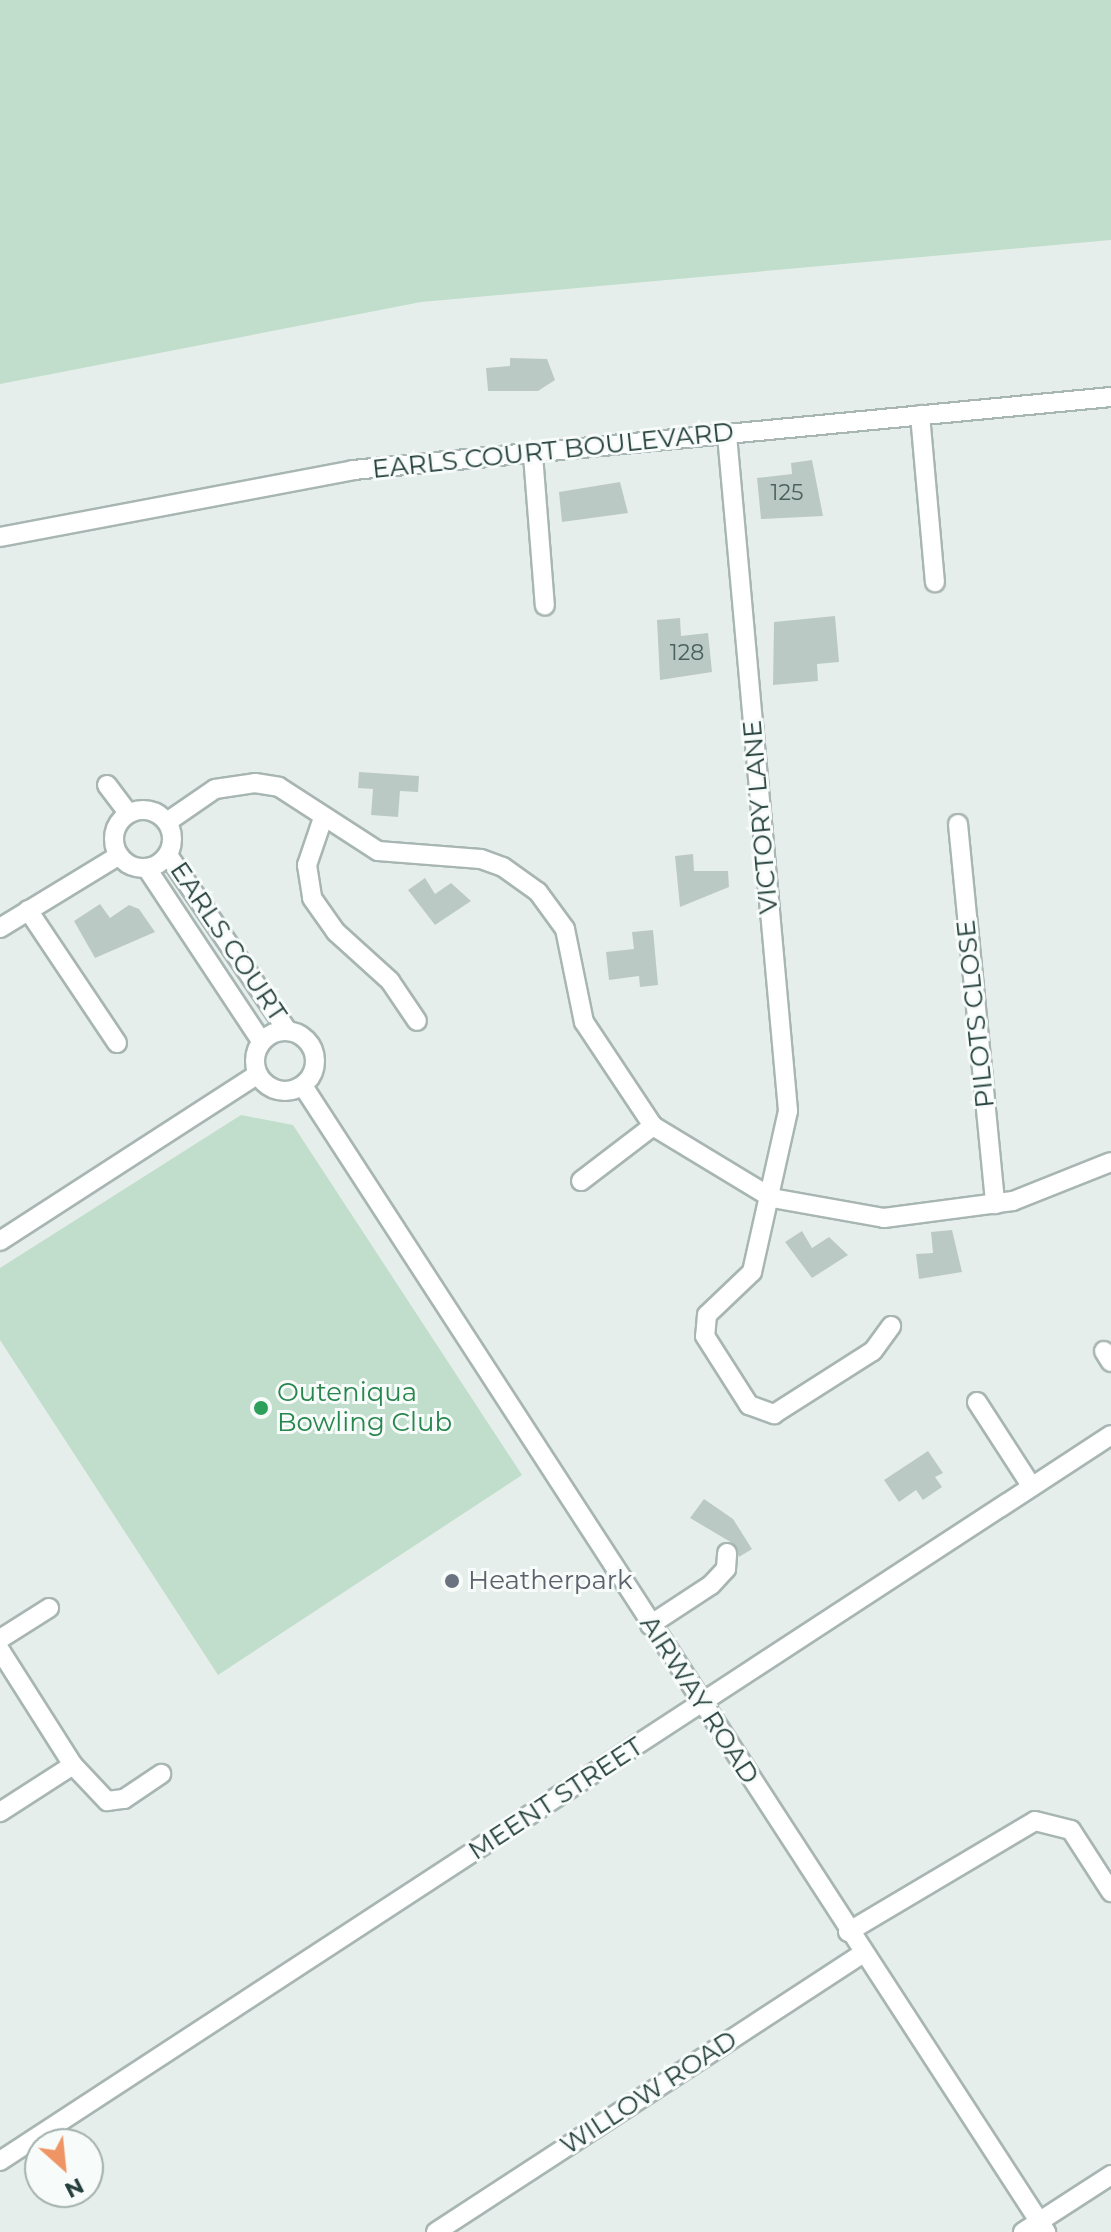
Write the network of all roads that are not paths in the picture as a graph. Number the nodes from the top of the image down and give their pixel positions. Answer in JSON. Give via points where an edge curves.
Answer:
{"nodes":[{"id":1,"x":1111,"y":397,"type":"edge"},
{"id":2,"x":920,"y":415,"type":"junction"},
{"id":3,"x":727,"y":435,"type":"junction"},
{"id":4,"x":533,"y":455,"type":"junction"},
{"id":5,"x":0,"y":537,"type":"edge"},
{"id":6,"x":935,"y":582,"type":"dead end"},
{"id":7,"x":545,"y":606,"type":"dead end"},
{"id":8,"x":107,"y":785,"type":"dead end"},
{"id":9,"x":128,"y":813,"type":"junction"},
{"id":10,"x":323,"y":818,"type":"junction"},
{"id":11,"x":167,"y":822,"type":"junction"},
{"id":12,"x":958,"y":824,"type":"dead end"},
{"id":13,"x":168,"y":855,"type":"junction"},
{"id":14,"x":118,"y":856,"type":"junction"},
{"id":15,"x":148,"y":870,"type":"junction"},
{"id":16,"x":28,"y":910,"type":"junction"},
{"id":17,"x":0,"y":928,"type":"edge"},
{"id":18,"x":417,"y":1021,"type":"dead end"},
{"id":19,"x":287,"y":1030,"type":"junction"},
{"id":20,"x":261,"y":1041,"type":"junction"},
{"id":21,"x":117,"y":1043,"type":"dead end"},
{"id":22,"x":257,"y":1075,"type":"junction"},
{"id":23,"x":303,"y":1086,"type":"junction"},
{"id":24,"x":653,"y":1126,"type":"junction"},
{"id":25,"x":1111,"y":1162,"type":"edge"},
{"id":26,"x":581,"y":1181,"type":"dead end"},
{"id":27,"x":772,"y":1198,"type":"junction"},
{"id":28,"x":995,"y":1204,"type":"junction"},
{"id":29,"x":0,"y":1241,"type":"edge"},
{"id":30,"x":891,"y":1326,"type":"dead end"},
{"id":31,"x":977,"y":1402,"type":"dead end"},
{"id":32,"x":1111,"y":1435,"type":"edge"},
{"id":33,"x":1032,"y":1487,"type":"junction"},
{"id":34,"x":727,"y":1553,"type":"dead end"},
{"id":35,"x":49,"y":1608,"type":"dead end"},
{"id":36,"x":650,"y":1625,"type":"junction"},
{"id":37,"x":0,"y":1639,"type":"edge"},
{"id":38,"x":0,"y":1650,"type":"edge"},
{"id":39,"x":703,"y":1704,"type":"junction"},
{"id":40,"x":73,"y":1765,"type":"junction"},
{"id":41,"x":161,"y":1774,"type":"dead end"},
{"id":42,"x":0,"y":1812,"type":"edge"},
{"id":43,"x":1111,"y":1892,"type":"edge"},
{"id":44,"x":848,"y":1932,"type":"junction"},
{"id":45,"x":862,"y":1954,"type":"junction"},
{"id":46,"x":0,"y":2161,"type":"edge"},
{"id":47,"x":1111,"y":2175,"type":"edge"},
{"id":48,"x":1043,"y":2226,"type":"edge"},
{"id":49,"x":436,"y":2232,"type":"edge"},
{"id":50,"x":1023,"y":2232,"type":"edge"}],
"edges":[{"from":1,"to":2,"type":"street","name":"EARLS COURT BOULEVARD"},
{"from":2,"to":3,"type":"street","name":"EARLS COURT BOULEVARD"},
{"from":2,"to":6,"type":"street"},
{"from":3,"to":4,"type":"street","name":"EARLS COURT BOULEVARD"},
{"from":3,"to":27,"type":"street","name":"VICTORY LANE","via":[[788,1111]]},
{"from":4,"to":5,"type":"street","name":"EARLS COURT BOULEVARD","via":[[353,470]]},
{"from":4,"to":7,"type":"street"},
{"from":8,"to":9,"type":"street"},
{"from":9,"to":11,"type":"street","via":[[152,811]]},
{"from":9,"to":14,"type":"street","via":[[113,833]]},
{"from":10,"to":11,"type":"street","via":[[279,787],[245,783],[215,789]]},
{"from":10,"to":18,"type":"street","via":[[307,865],[312,898],[336,932],[390,981]]},
{"from":10,"to":24,"type":"street","via":[[378,851],[481,859],[538,892],[565,929],[584,1022]]},
{"from":11,"to":13,"type":"street"},
{"from":12,"to":28,"type":"street","name":"PILOTS CLOSE"},
{"from":13,"to":15,"type":"street"},
{"from":13,"to":19,"type":"street","name":"EARLS COURT"},
{"from":14,"to":15,"type":"street"},
{"from":14,"to":16,"type":"street"},
{"from":15,"to":20,"type":"street","name":"EARLS COURT"},
{"from":16,"to":17,"type":"street"},
{"from":16,"to":21,"type":"street"},
{"from":19,"to":20,"type":"street"},
{"from":19,"to":23,"type":"street","via":[[302,1035],[316,1060]]},
{"from":20,"to":22,"type":"street"},
{"from":22,"to":23,"type":"street","via":[[272,1090]]},
{"from":22,"to":29,"type":"street"},
{"from":23,"to":36,"type":"street","name":"AIRWAY ROAD"},
{"from":24,"to":26,"type":"street"},
{"from":24,"to":27,"type":"street"},
{"from":25,"to":28,"type":"street","via":[[1042,1194]]},
{"from":27,"to":28,"type":"street","via":[[884,1218]]},
{"from":27,"to":30,"type":"street","name":"VICTORY LANE","via":[[752,1272],[704,1326],[749,1405],[774,1414],[787,1408],[873,1351]]},
{"from":31,"to":33,"type":"street"},
{"from":32,"to":33,"type":"street","name":"MEENT STREET"},
{"from":33,"to":39,"type":"street","name":"MEENT STREET"},
{"from":34,"to":36,"type":"street","via":[[726,1569],[711,1585]]},
{"from":35,"to":37,"type":"street"},
{"from":36,"to":39,"type":"street","name":"AIRWAY ROAD"},
{"from":38,"to":40,"type":"street"},
{"from":39,"to":44,"type":"street","name":"AIRWAY ROAD"},
{"from":39,"to":46,"type":"street","name":"MEENT STREET"},
{"from":40,"to":41,"type":"street","via":[[107,1801],[124,1799]]},
{"from":40,"to":42,"type":"street"},
{"from":43,"to":44,"type":"street","via":[[1071,1830],[1035,1821]]},
{"from":44,"to":45,"type":"street","name":"AIRWAY ROAD"},
{"from":45,"to":48,"type":"street","name":"AIRWAY ROAD"},
{"from":45,"to":49,"type":"street","name":"WILLOW ROAD"},
{"from":47,"to":48,"type":"street"},
{"from":48,"to":50,"type":"street"}]}
